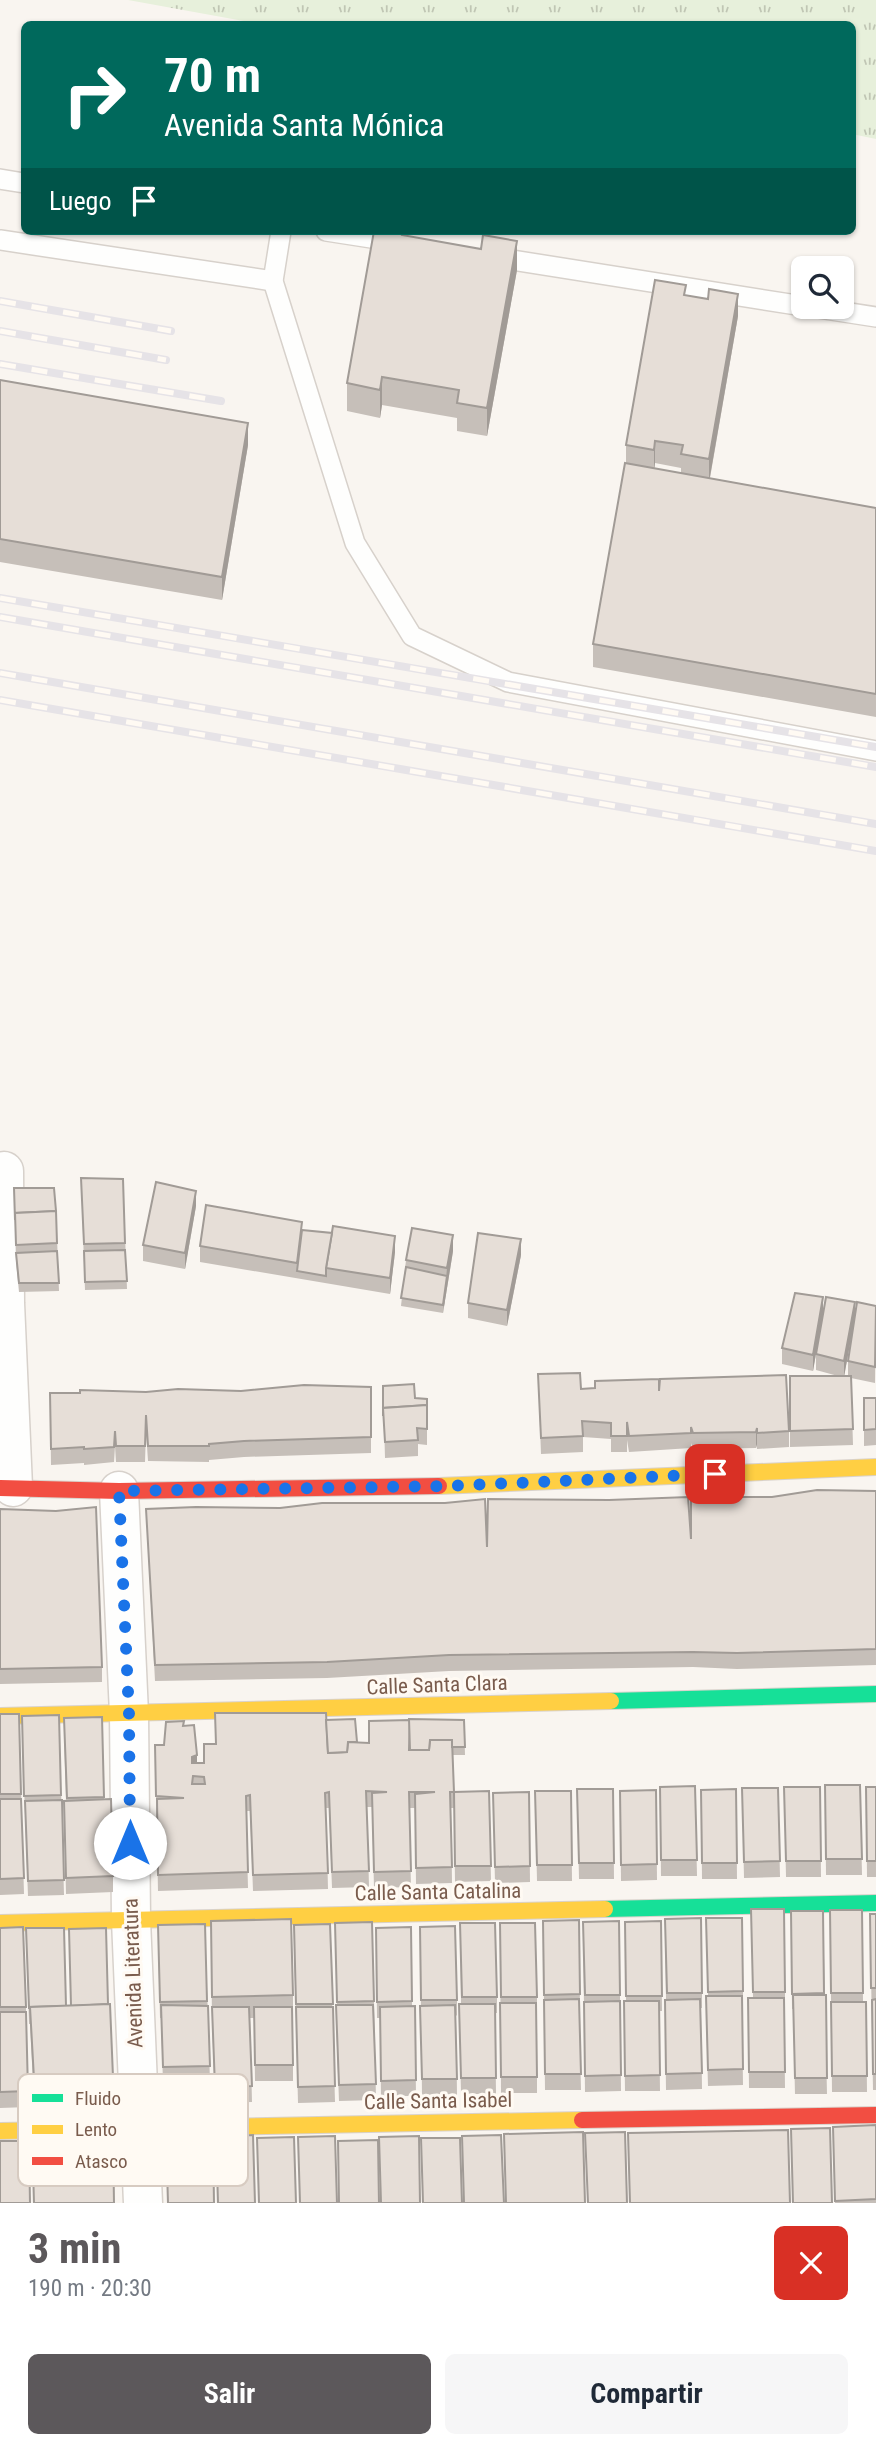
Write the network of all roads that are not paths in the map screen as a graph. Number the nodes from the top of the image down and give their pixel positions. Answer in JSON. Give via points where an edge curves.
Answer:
{"nodes":[{"id":1,"x":0,"y":179,"type":"edge"},
{"id":2,"x":21,"y":182,"type":"edge"},
{"id":3,"x":280,"y":235,"type":"edge"},
{"id":4,"x":351,"y":235,"type":"edge"},
{"id":5,"x":0,"y":240,"type":"edge"},
{"id":6,"x":421,"y":246,"type":"edge"},
{"id":7,"x":476,"y":255,"type":"edge"},
{"id":8,"x":273,"y":281,"type":"junction"},
{"id":9,"x":791,"y":304,"type":"edge"},
{"id":10,"x":854,"y":314,"type":"edge"},
{"id":11,"x":876,"y":317,"type":"edge"},
{"id":12,"x":876,"y":751,"type":"edge"},
{"id":13,"x":4,"y":1171,"type":"dead end"},
{"id":14,"x":2,"y":1303,"type":"edge"},
{"id":15,"x":876,"y":1467,"type":"edge"},
{"id":16,"x":7,"y":1488,"type":"edge"},
{"id":17,"x":119,"y":1491,"type":"junction"},
{"id":18,"x":876,"y":1693,"type":"edge"},
{"id":19,"x":129,"y":1714,"type":"junction"},
{"id":20,"x":0,"y":1716,"type":"edge"},
{"id":21,"x":876,"y":1903,"type":"edge"},
{"id":22,"x":131,"y":1920,"type":"junction"},
{"id":23,"x":0,"y":1923,"type":"edge"},
{"id":24,"x":137,"y":2074,"type":"edge"},
{"id":25,"x":876,"y":2115,"type":"edge"},
{"id":26,"x":248,"y":2125,"type":"edge"},
{"id":27,"x":18,"y":2130,"type":"edge"},
{"id":28,"x":0,"y":2131,"type":"edge"}],
"edges":[{"from":1,"to":2,"type":"lane"},
{"from":3,"to":8,"type":"lane"},
{"from":4,"to":6,"type":"lane"},
{"from":5,"to":8,"type":"lane"},
{"from":7,"to":9,"type":"lane"},
{"from":8,"to":12,"type":"lane","via":[[355,543],[412,636],[508,681]]},
{"from":10,"to":11,"type":"lane"},
{"from":13,"to":14,"type":"street"},
{"from":14,"to":16,"type":"street"},
{"from":15,"to":17,"type":"street","via":[[448,1486]]},
{"from":16,"to":17,"type":"street"},
{"from":17,"to":19,"type":"street","name":"Avenida Literatura"},
{"from":18,"to":19,"type":"street","name":"Calle Santa Clara"},
{"from":19,"to":20,"type":"street","name":"Calle Santa Clara"},
{"from":19,"to":22,"type":"street","name":"Avenida Literatura"},
{"from":21,"to":22,"type":"street","name":"Calle Santa Catalina"},
{"from":22,"to":23,"type":"street","name":"Calle Santa Catalina"},
{"from":22,"to":24,"type":"street","name":"Avenida Literatura"},
{"from":25,"to":26,"type":"street","name":"Calle Santa Isabel"},
{"from":27,"to":28,"type":"street","name":"Calle Santa Isabel"}]}
